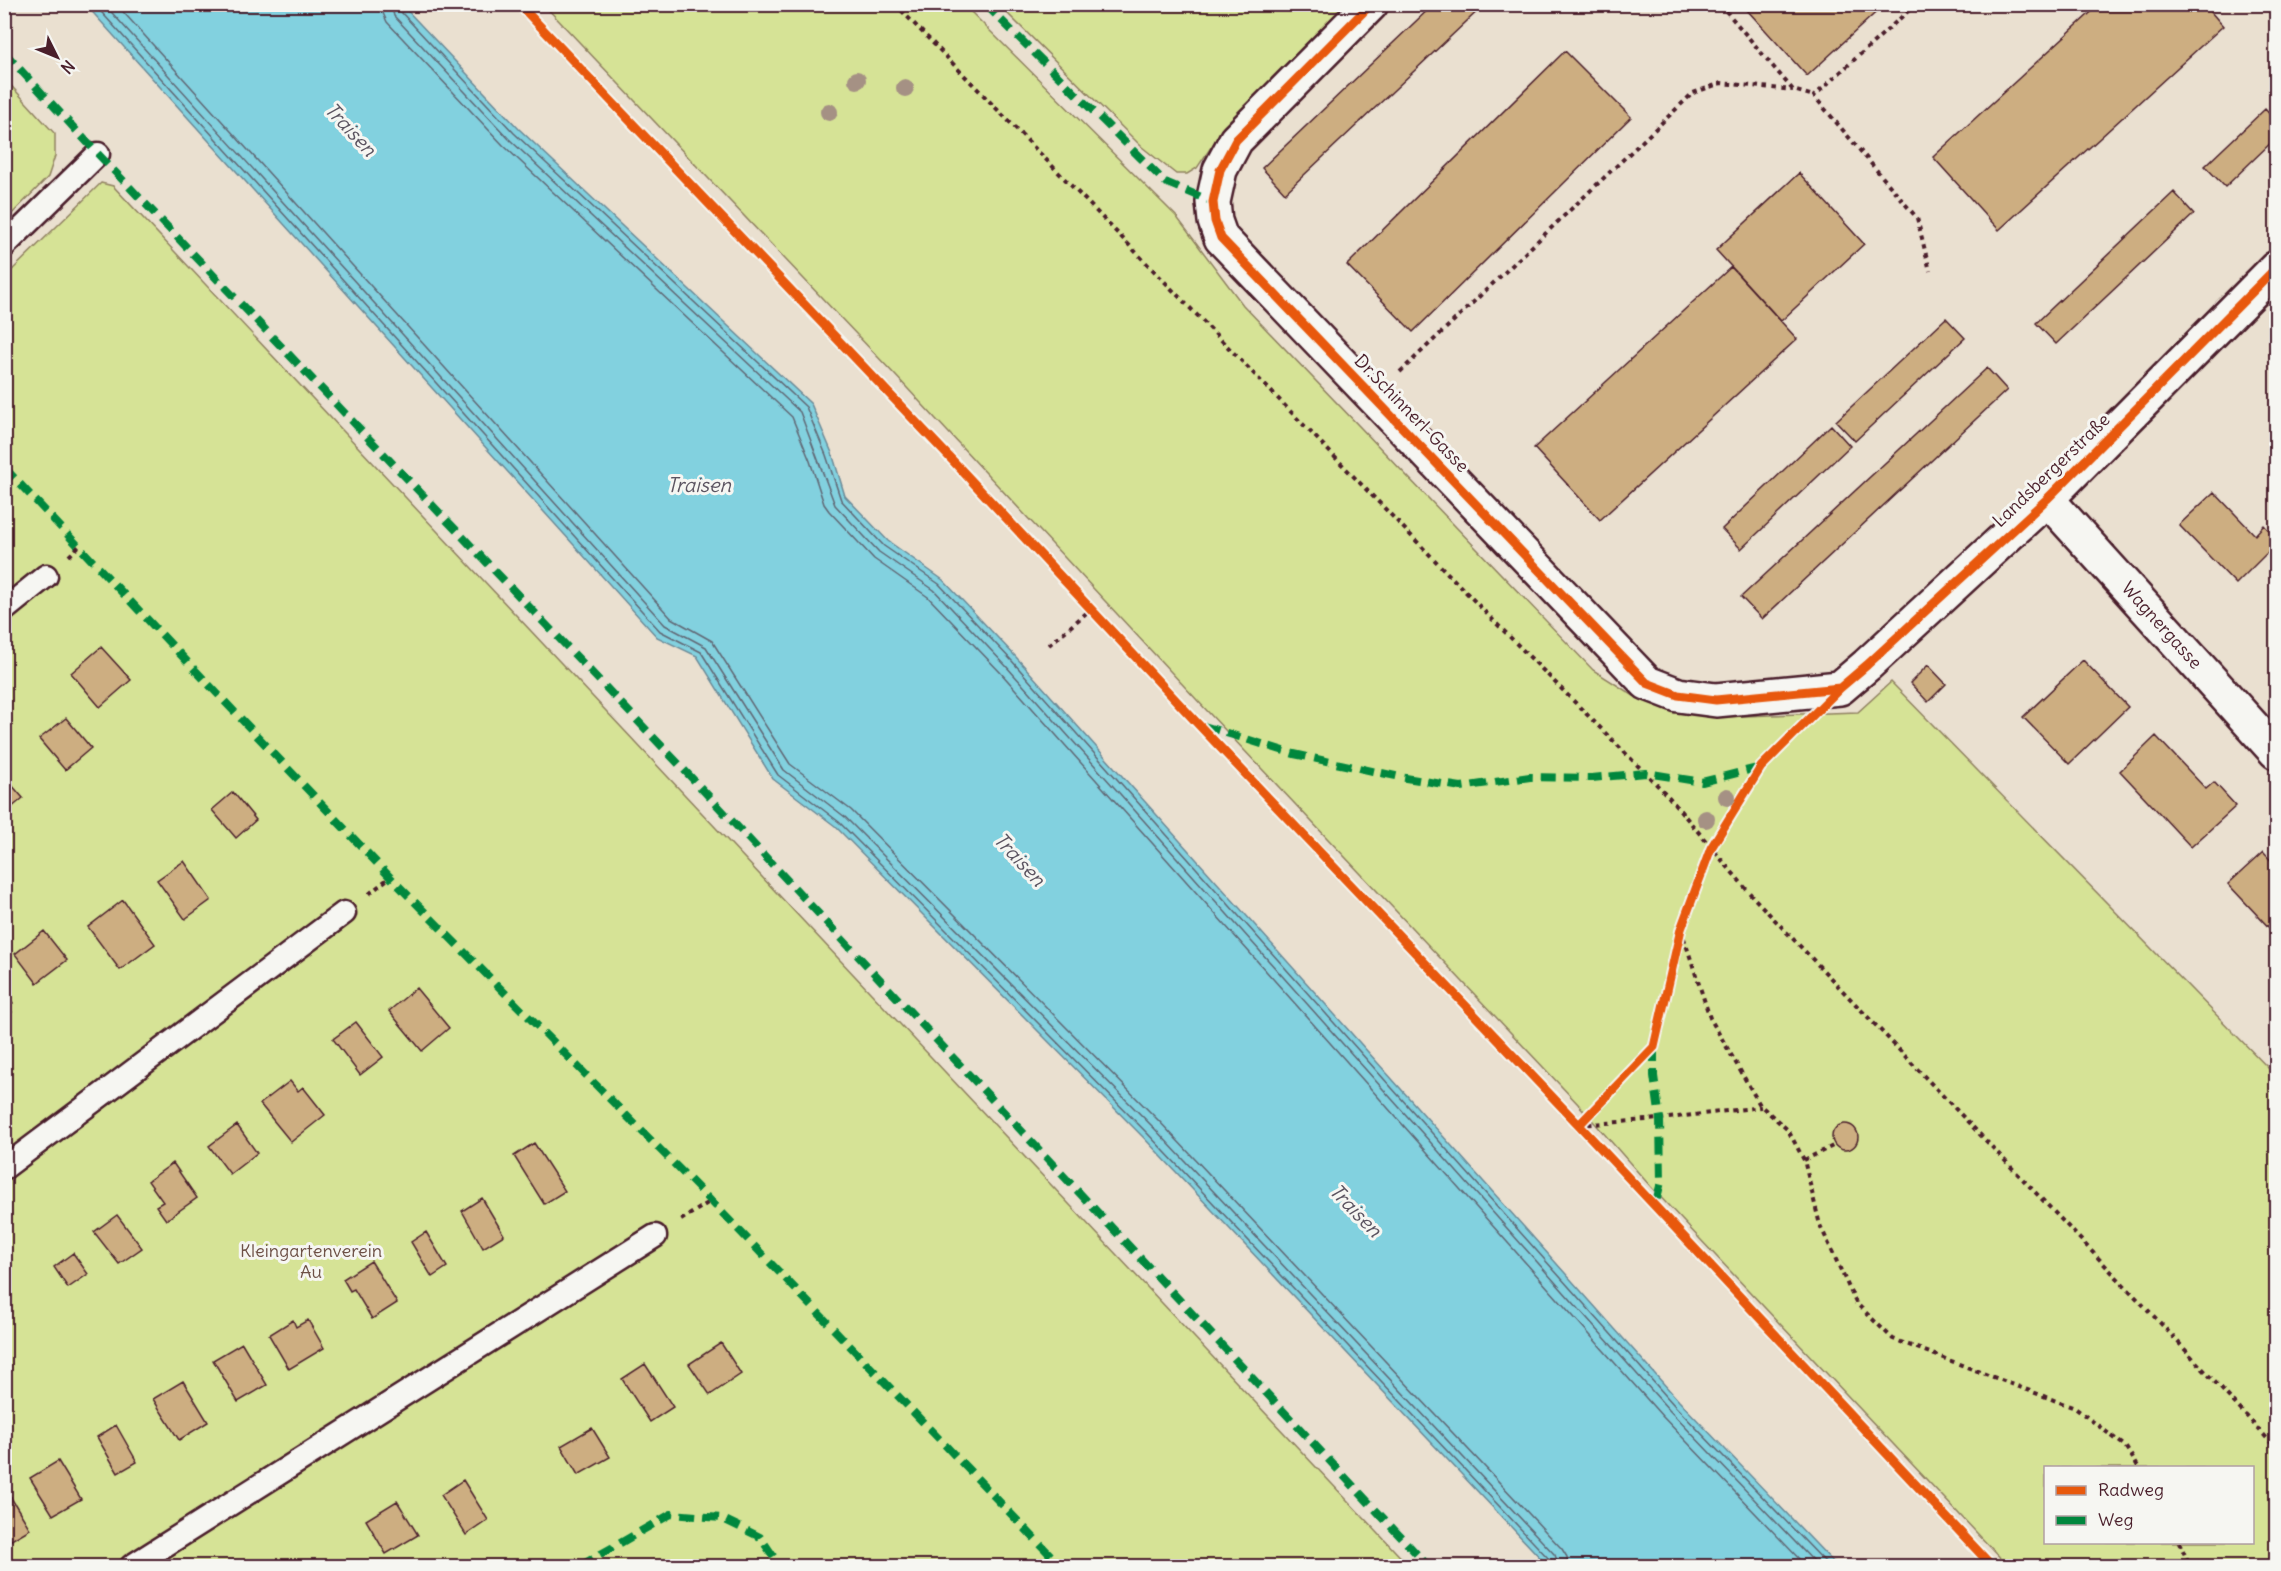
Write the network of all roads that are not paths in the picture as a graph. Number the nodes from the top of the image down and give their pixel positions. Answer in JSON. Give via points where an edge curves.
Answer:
{"nodes":[{"id":1,"x":1371,"y":4,"type":"edge"},
{"id":2,"x":98,"y":154,"type":"dead end"},
{"id":3,"x":4,"y":246,"type":"edge"},
{"id":4,"x":2277,"y":268,"type":"edge"},
{"id":5,"x":2047,"y":500,"type":"junction"},
{"id":6,"x":45,"y":576,"type":"dead end"},
{"id":7,"x":4,"y":610,"type":"edge"},
{"id":8,"x":1839,"y":688,"type":"joint"},
{"id":9,"x":2277,"y":752,"type":"edge"},
{"id":10,"x":344,"y":913,"type":"dead end"},
{"id":11,"x":4,"y":1168,"type":"edge"},
{"id":12,"x":655,"y":1236,"type":"dead end"},
{"id":13,"x":132,"y":1566,"type":"edge"}],
"edges":[{"from":1,"to":8,"type":"street","name":"Dr.Schinnerl-Gasse","via":[[1236,140],[1220,170],[1212,202],[1221,238],[1647,683],[1678,695],[1716,700]]},
{"from":2,"to":3,"type":"lane"},
{"from":4,"to":5,"type":"street","name":"Landsbergerstraße"},
{"from":5,"to":8,"type":"street","name":"Landsbergerstraße"},
{"from":5,"to":9,"type":"street","name":"Wagnergasse"},
{"from":6,"to":7,"type":"lane"},
{"from":10,"to":11,"type":"lane"},
{"from":12,"to":13,"type":"lane"}]}
